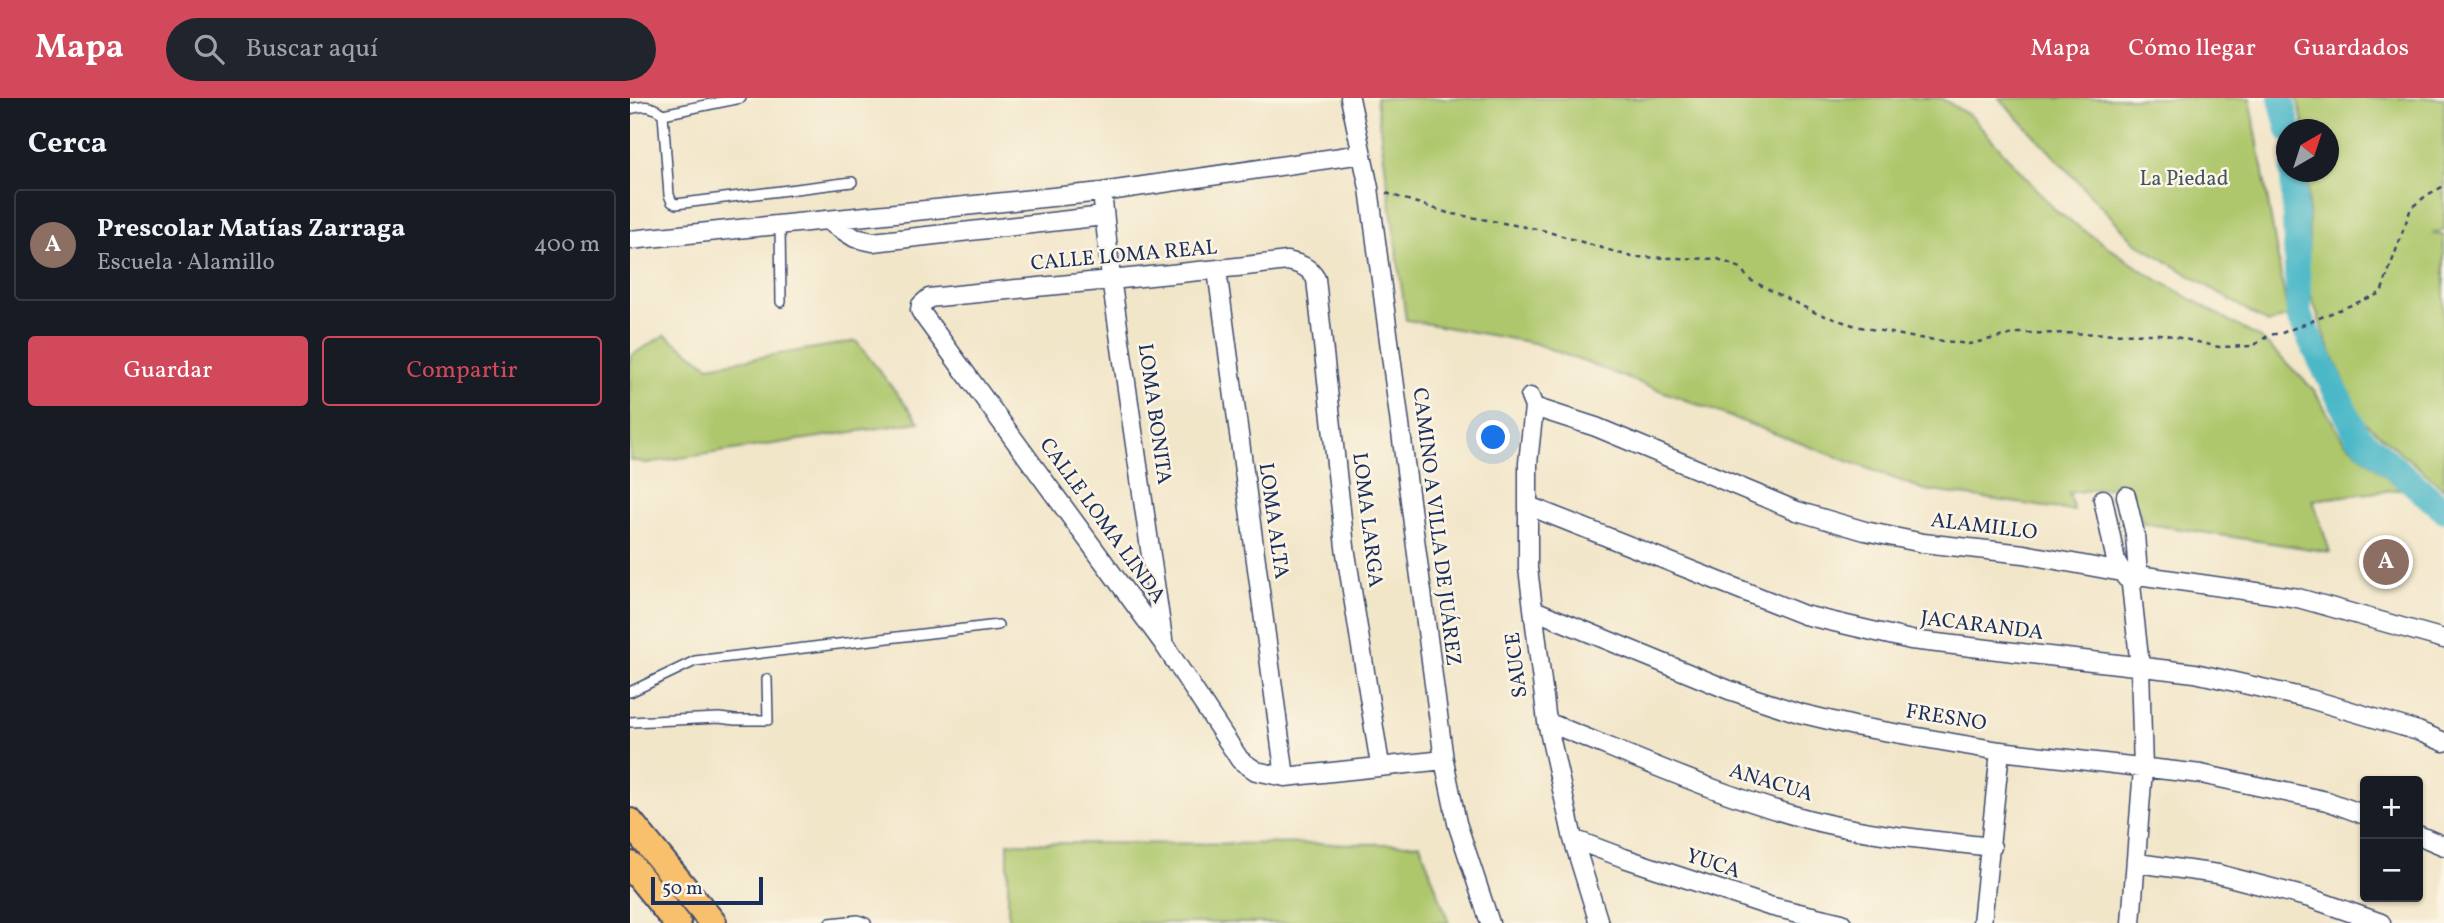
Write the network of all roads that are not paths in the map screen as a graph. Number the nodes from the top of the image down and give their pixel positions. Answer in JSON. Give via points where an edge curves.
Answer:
{"nodes":[{"id":1,"x":741,"y":98,"type":"edge"},
{"id":2,"x":1350,"y":98,"type":"edge"},
{"id":3,"x":646,"y":102,"type":"edge"},
{"id":4,"x":630,"y":109,"type":"edge"},
{"id":5,"x":663,"y":114,"type":"junction"},
{"id":6,"x":1362,"y":154,"type":"junction"},
{"id":7,"x":852,"y":182,"type":"dead end"},
{"id":8,"x":1102,"y":192,"type":"junction"},
{"id":9,"x":1104,"y":216,"type":"junction"},
{"id":10,"x":828,"y":221,"type":"junction"},
{"id":11,"x":780,"y":225,"type":"junction"},
{"id":12,"x":630,"y":240,"type":"edge"},
{"id":13,"x":1217,"y":270,"type":"junction"},
{"id":14,"x":1111,"y":278,"type":"junction"},
{"id":15,"x":1316,"y":279,"type":"joint"},
{"id":16,"x":929,"y":298,"type":"joint"},
{"id":17,"x":781,"y":302,"type":"dead end"},
{"id":18,"x":1532,"y":402,"type":"joint"},
{"id":19,"x":2126,"y":496,"type":"dead end"},
{"id":20,"x":2103,"y":499,"type":"dead end"},
{"id":21,"x":1528,"y":506,"type":"junction"},
{"id":22,"x":2130,"y":577,"type":"junction"},
{"id":23,"x":1534,"y":610,"type":"junction"},
{"id":24,"x":998,"y":625,"type":"dead end"},
{"id":25,"x":2444,"y":639,"type":"edge"},
{"id":26,"x":1163,"y":643,"type":"junction"},
{"id":27,"x":2140,"y":667,"type":"junction"},
{"id":28,"x":767,"y":679,"type":"dead end"},
{"id":29,"x":630,"y":692,"type":"edge"},
{"id":30,"x":630,"y":722,"type":"edge"},
{"id":31,"x":1547,"y":722,"type":"junction"},
{"id":32,"x":2444,"y":742,"type":"edge"},
{"id":33,"x":2000,"y":751,"type":"junction"},
{"id":34,"x":1444,"y":760,"type":"junction"},
{"id":35,"x":1380,"y":765,"type":"junction"},
{"id":36,"x":2143,"y":769,"type":"junction"},
{"id":37,"x":1284,"y":777,"type":"junction"},
{"id":38,"x":2360,"y":813,"type":"edge"},
{"id":39,"x":630,"y":822,"type":"edge"},
{"id":40,"x":2423,"y":837,"type":"edge"},
{"id":41,"x":1573,"y":839,"type":"junction"},
{"id":42,"x":2444,"y":846,"type":"edge"},
{"id":43,"x":1992,"y":847,"type":"junction"},
{"id":44,"x":2137,"y":863,"type":"junction"},
{"id":45,"x":630,"y":865,"type":"edge"},
{"id":46,"x":677,"y":923,"type":"edge"},
{"id":47,"x":713,"y":923,"type":"edge"},
{"id":48,"x":830,"y":923,"type":"edge"},
{"id":49,"x":866,"y":923,"type":"edge"},
{"id":50,"x":1490,"y":923,"type":"edge"},
{"id":51,"x":1599,"y":923,"type":"edge"},
{"id":52,"x":1842,"y":923,"type":"edge"},
{"id":53,"x":1982,"y":923,"type":"edge"},
{"id":54,"x":2131,"y":923,"type":"edge"},
{"id":55,"x":2381,"y":923,"type":"edge"}],
"edges":[{"from":1,"to":5,"type":"lane"},
{"from":2,"to":6,"type":"street","name":"CAMINO A VILLA DE JUÁREZ"},
{"from":3,"to":4,"type":"lane"},
{"from":3,"to":5,"type":"lane"},
{"from":5,"to":7,"type":"lane","via":[[669,195],[676,204]]},
{"from":6,"to":8,"type":"street"},
{"from":6,"to":34,"type":"street","name":"CAMINO A VILLA DE JUÁREZ"},
{"from":8,"to":9,"type":"street","name":"LOMA BONITA"},
{"from":8,"to":10,"type":"street"},
{"from":9,"to":10,"type":"street","via":[[873,242],[855,238]]},
{"from":9,"to":14,"type":"street","name":"LOMA BONITA"},
{"from":10,"to":11,"type":"street"},
{"from":11,"to":12,"type":"street"},
{"from":11,"to":17,"type":"lane"},
{"from":13,"to":14,"type":"street","name":"CALLE LOMA REAL"},
{"from":13,"to":15,"type":"street","name":"CALLE LOMA REAL","via":[[1287,261],[1306,266]]},
{"from":13,"to":37,"type":"street","name":"LOMA ALTA"},
{"from":14,"to":16,"type":"street","name":"CALLE LOMA REAL"},
{"from":14,"to":26,"type":"street","name":"LOMA BONITA"},
{"from":15,"to":35,"type":"street","name":"LOMA LARGA","via":[[1345,547]]},
{"from":16,"to":26,"type":"street","name":"CALLE LOMA LINDA","via":[[921,305],[923,315]]},
{"from":18,"to":21,"type":"street","name":"SAUCE"},
{"from":18,"to":22,"type":"street","name":"ALAMILLO","via":[[1797,511],[1923,543],[2024,554]]},
{"from":19,"to":22,"type":"street","via":[[2135,534]]},
{"from":20,"to":22,"type":"street","via":[[2109,535]]},
{"from":21,"to":23,"type":"street","name":"SAUCE","via":[[1528,568]]},
{"from":21,"to":27,"type":"street","name":"JACARANDA","via":[[1804,615],[1911,640]]},
{"from":22,"to":25,"type":"street","name":"ALAMILLO","via":[[2298,598]]},
{"from":22,"to":27,"type":"street"},
{"from":23,"to":31,"type":"street","name":"SAUCE"},
{"from":23,"to":33,"type":"street","name":"FRESNO","via":[[1729,690],[1799,713]]},
{"from":24,"to":29,"type":"lane","via":[[695,660]]},
{"from":26,"to":37,"type":"street","name":"CALLE LOMA LINDA","via":[[1241,760],[1256,771]]},
{"from":27,"to":32,"type":"street","name":"JACARANDA","via":[[2195,673],[2310,699]]},
{"from":27,"to":36,"type":"street"},
{"from":28,"to":30,"type":"lane","via":[[768,720]]},
{"from":31,"to":41,"type":"street","name":"SAUCE"},
{"from":31,"to":43,"type":"street","name":"ANACUA","via":[[1741,799],[1797,816],[1875,834]]},
{"from":33,"to":36,"type":"street","name":"FRESNO"},
{"from":33,"to":43,"type":"street"},
{"from":34,"to":35,"type":"street"},
{"from":34,"to":50,"type":"street","name":"CAMINO A VILLA DE JUÁREZ","via":[[1457,822]]},
{"from":35,"to":37,"type":"street"},
{"from":36,"to":38,"type":"street","name":"FRESNO","via":[[2201,774],[2328,801]]},
{"from":36,"to":44,"type":"street"},
{"from":39,"to":47,"type":"main road"},
{"from":40,"to":42,"type":"street"},
{"from":41,"to":51,"type":"street","name":"SAUCE"},
{"from":41,"to":52,"type":"street","name":"YUCA","via":[[1769,906]]},
{"from":43,"to":53,"type":"street"},
{"from":44,"to":54,"type":"street"},
{"from":44,"to":55,"type":"street","via":[[2218,874],[2310,898]]},
{"from":45,"to":46,"type":"main road"},
{"from":48,"to":49,"type":"lane"}]}
